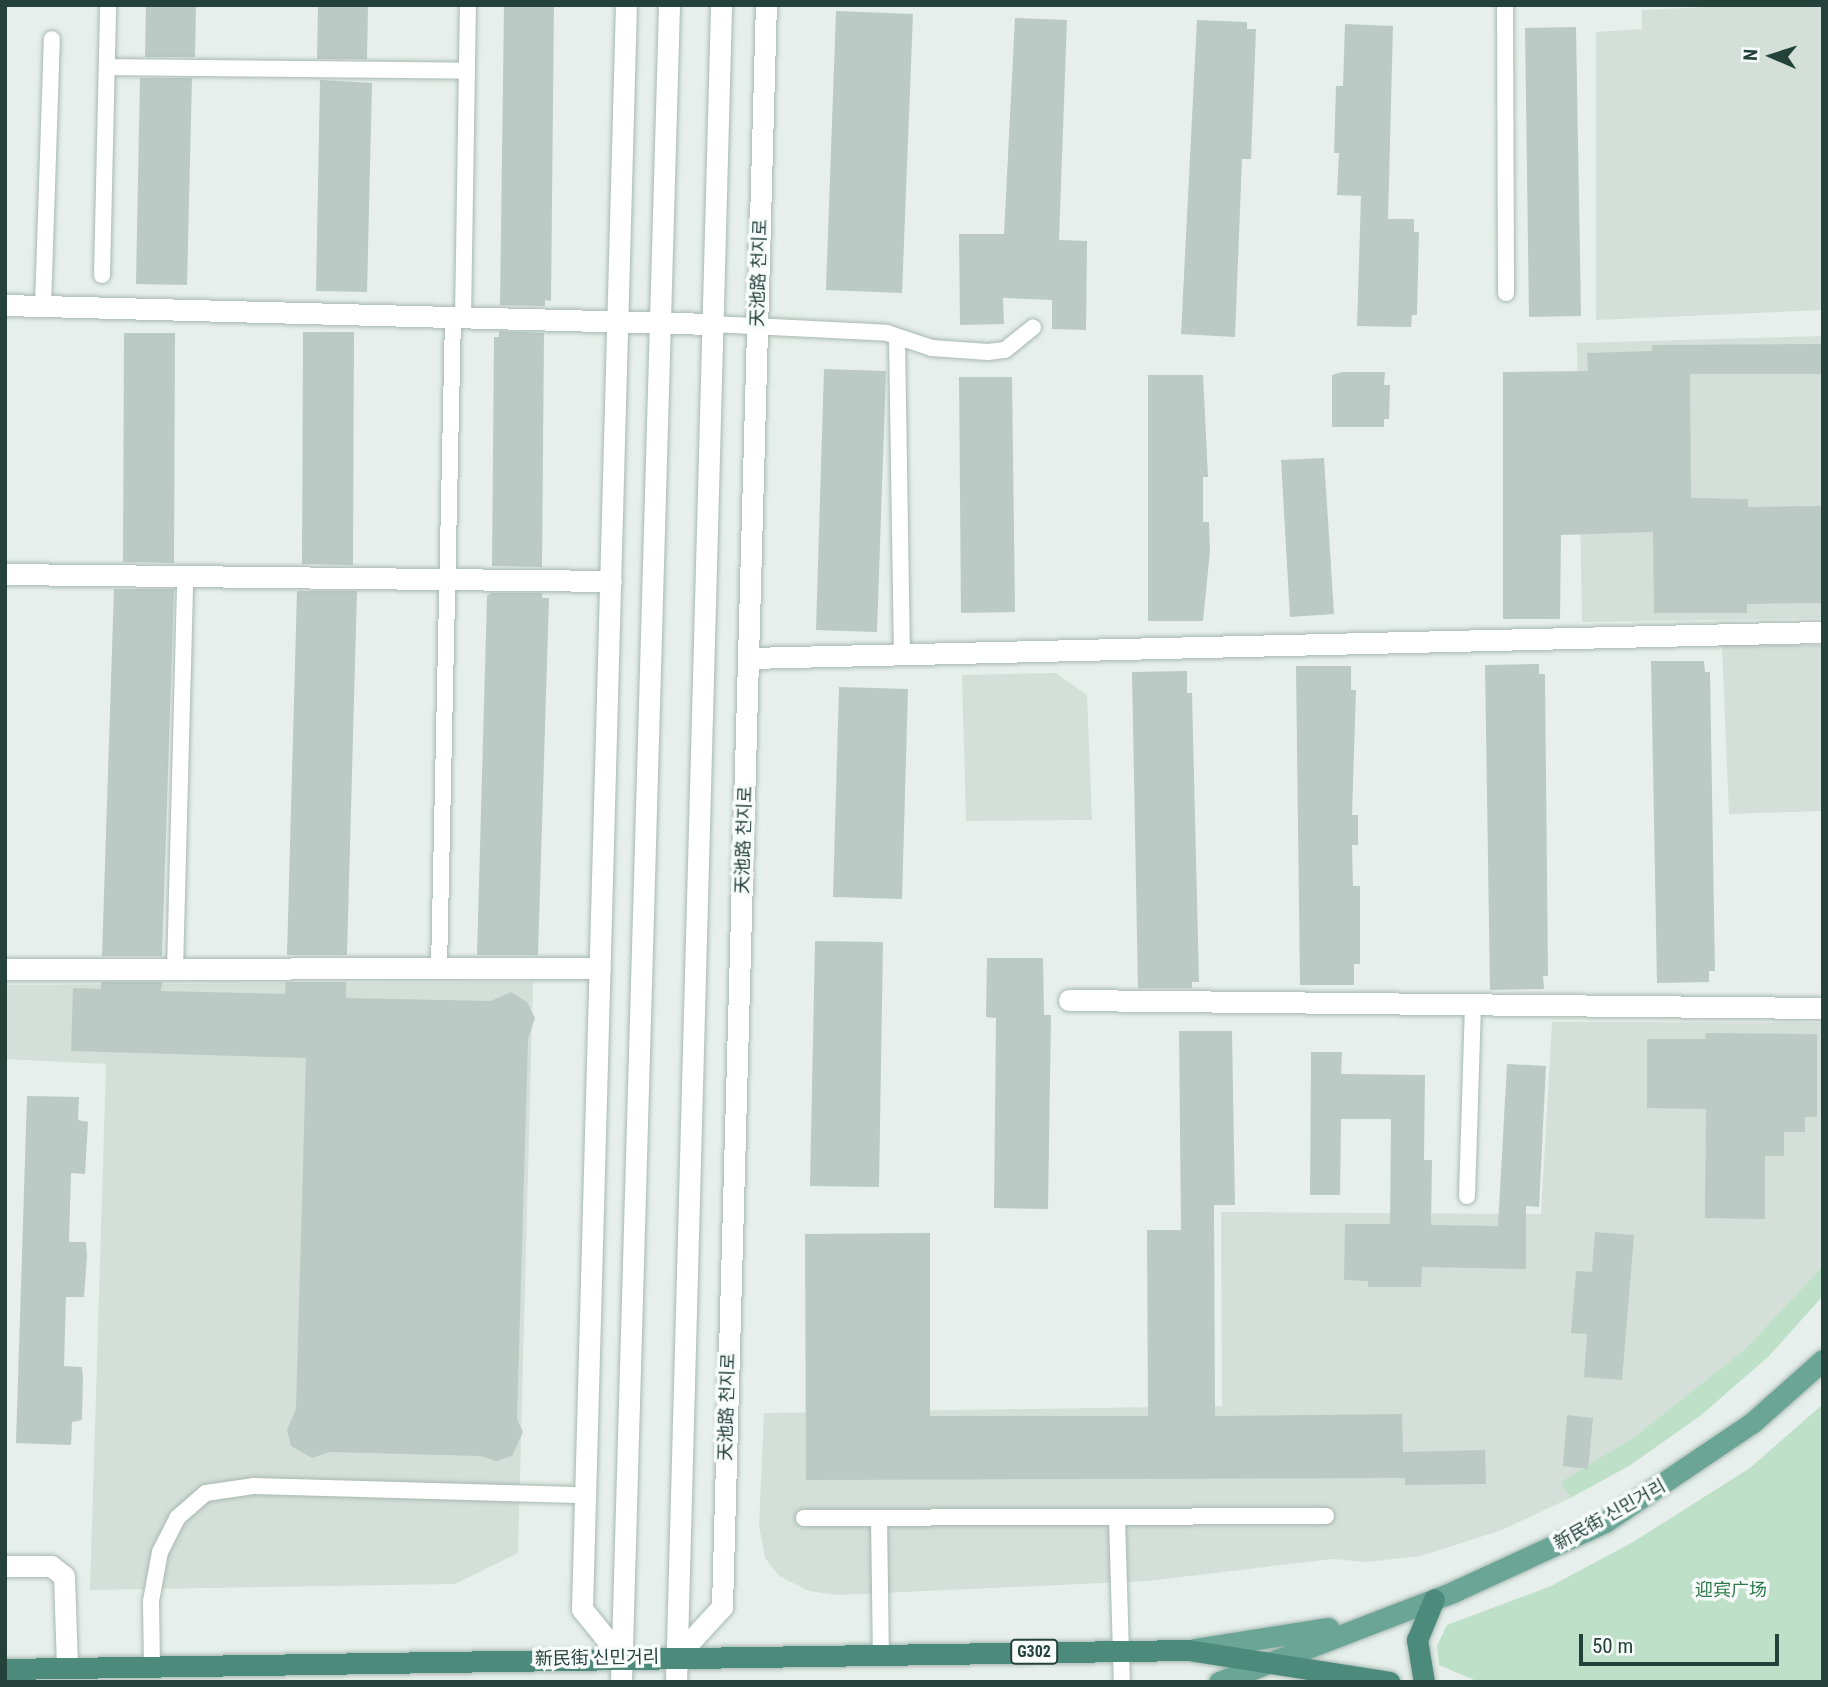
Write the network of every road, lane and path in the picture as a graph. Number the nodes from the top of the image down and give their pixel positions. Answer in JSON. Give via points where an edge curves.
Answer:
{"nodes":[{"id":1,"x":108,"y":5,"type":"edge"},
{"id":2,"x":468,"y":5,"type":"edge"},
{"id":3,"x":626,"y":5,"type":"edge"},
{"id":4,"x":669,"y":5,"type":"edge"},
{"id":5,"x":721,"y":5,"type":"edge"},
{"id":6,"x":766,"y":5,"type":"edge"},
{"id":7,"x":1505,"y":5,"type":"edge"},
{"id":8,"x":52,"y":39,"type":"dead end"},
{"id":9,"x":107,"y":67,"type":"junction"},
{"id":10,"x":467,"y":71,"type":"junction"},
{"id":11,"x":102,"y":275,"type":"dead end"},
{"id":12,"x":1506,"y":293,"type":"dead end"},
{"id":13,"x":5,"y":305,"type":"edge"},
{"id":14,"x":43,"y":306,"type":"junction"},
{"id":15,"x":458,"y":319,"type":"junction"},
{"id":16,"x":660,"y":324,"type":"junction"},
{"id":17,"x":712,"y":324,"type":"junction"},
{"id":18,"x":618,"y":325,"type":"junction"},
{"id":19,"x":758,"y":327,"type":"junction"},
{"id":20,"x":1033,"y":327,"type":"dead end"},
{"id":21,"x":897,"y":338,"type":"junction"},
{"id":22,"x":5,"y":574,"type":"edge"},
{"id":23,"x":185,"y":576,"type":"junction"},
{"id":24,"x":448,"y":579,"type":"junction"},
{"id":25,"x":611,"y":581,"type":"junction"},
{"id":26,"x":1823,"y":632,"type":"edge"},
{"id":27,"x":749,"y":657,"type":"junction"},
{"id":28,"x":902,"y":657,"type":"junction"},
{"id":29,"x":600,"y":968,"type":"junction"},
{"id":30,"x":439,"y":969,"type":"junction"},
{"id":31,"x":5,"y":970,"type":"edge"},
{"id":32,"x":175,"y":970,"type":"junction"},
{"id":33,"x":1069,"y":1000,"type":"dead end"},
{"id":34,"x":1473,"y":1004,"type":"junction"},
{"id":35,"x":1823,"y":1008,"type":"edge"},
{"id":36,"x":1467,"y":1196,"type":"dead end"},
{"id":37,"x":1823,"y":1360,"type":"edge"},
{"id":38,"x":586,"y":1495,"type":"junction"},
{"id":39,"x":1326,"y":1516,"type":"dead end"},
{"id":40,"x":804,"y":1518,"type":"dead end"},
{"id":41,"x":879,"y":1518,"type":"junction"},
{"id":42,"x":1117,"y":1518,"type":"junction"},
{"id":43,"x":5,"y":1566,"type":"edge"},
{"id":44,"x":1434,"y":1598,"type":"junction"},
{"id":45,"x":1368,"y":1621,"type":"junction"},
{"id":46,"x":1188,"y":1650,"type":"junction"},
{"id":47,"x":1121,"y":1651,"type":"junction"},
{"id":48,"x":881,"y":1654,"type":"junction"},
{"id":49,"x":621,"y":1657,"type":"junction"},
{"id":50,"x":676,"y":1657,"type":"junction"},
{"id":51,"x":1268,"y":1661,"type":"junction"},
{"id":52,"x":152,"y":1666,"type":"junction"},
{"id":53,"x":67,"y":1668,"type":"junction"},
{"id":54,"x":5,"y":1669,"type":"edge"},
{"id":55,"x":621,"y":1682,"type":"edge"},
{"id":56,"x":676,"y":1682,"type":"edge"},
{"id":57,"x":1122,"y":1682,"type":"edge"},
{"id":58,"x":1219,"y":1682,"type":"edge"},
{"id":59,"x":1389,"y":1682,"type":"edge"},
{"id":60,"x":1424,"y":1682,"type":"edge"}],
"edges":[{"from":1,"to":9,"type":"lane"},
{"from":2,"to":10,"type":"lane"},
{"from":3,"to":18,"type":"street"},
{"from":4,"to":16,"type":"street"},
{"from":5,"to":17,"type":"street"},
{"from":6,"to":19,"type":"street","name":"天池路 천지로"},
{"from":7,"to":12,"type":"lane"},
{"from":8,"to":14,"type":"lane"},
{"from":9,"to":10,"type":"lane"},
{"from":9,"to":11,"type":"lane"},
{"from":10,"to":15,"type":"lane"},
{"from":13,"to":14,"type":"street"},
{"from":14,"to":15,"type":"street"},
{"from":15,"to":18,"type":"street"},
{"from":15,"to":24,"type":"lane"},
{"from":16,"to":17,"type":"street"},
{"from":16,"to":18,"type":"street"},
{"from":16,"to":49,"type":"street"},
{"from":17,"to":19,"type":"lane"},
{"from":17,"to":50,"type":"street"},
{"from":18,"to":25,"type":"street"},
{"from":19,"to":21,"type":"lane"},
{"from":19,"to":27,"type":"street","name":"天池路 천지로"},
{"from":20,"to":21,"type":"lane","via":[[1005,351],[932,348]]},
{"from":21,"to":28,"type":"lane"},
{"from":22,"to":23,"type":"street"},
{"from":23,"to":24,"type":"street"},
{"from":23,"to":32,"type":"lane"},
{"from":24,"to":25,"type":"street"},
{"from":24,"to":30,"type":"lane"},
{"from":25,"to":29,"type":"street"},
{"from":26,"to":28,"type":"street"},
{"from":27,"to":28,"type":"street"},
{"from":27,"to":50,"type":"street","name":"天池路 천지로","via":[[722,1607]]},
{"from":29,"to":30,"type":"street"},
{"from":29,"to":38,"type":"street"},
{"from":30,"to":32,"type":"street"},
{"from":31,"to":32,"type":"street"},
{"from":33,"to":34,"type":"street"},
{"from":34,"to":35,"type":"street"},
{"from":34,"to":36,"type":"lane"},
{"from":37,"to":44,"type":"main road","name":"新民街 신민거리","via":[[1752,1423],[1605,1522]]},
{"from":38,"to":49,"type":"street","via":[[582,1609]]},
{"from":38,"to":52,"type":"lane","via":[[254,1486],[206,1493],[177,1518],[160,1552],[151,1601]]},
{"from":39,"to":42,"type":"lane"},
{"from":40,"to":41,"type":"lane"},
{"from":41,"to":42,"type":"lane"},
{"from":41,"to":48,"type":"lane"},
{"from":42,"to":47,"type":"lane"},
{"from":43,"to":53,"type":"street","via":[[51,1566],[60,1571],[65,1584]]},
{"from":44,"to":45,"type":"main road","name":"新民街 신민거리"},
{"from":44,"to":60,"type":"highway","via":[[1418,1640]]},
{"from":45,"to":46,"type":"main road","name":"新民街 신민거리"},
{"from":45,"to":51,"type":"main road","name":"新民街 신민거리"},
{"from":46,"to":47,"type":"highway","name":"新民街 신민거리","number":"G302"},
{"from":46,"to":51,"type":"highway","name":"新民街 신민거리","number":"G302"},
{"from":47,"to":48,"type":"highway","name":"新民街 신민거리","number":"G302"},
{"from":47,"to":57,"type":"lane"},
{"from":48,"to":50,"type":"highway","name":"新民街 신민거리","number":"G302"},
{"from":49,"to":50,"type":"highway","name":"新民街 신민거리","number":"G302"},
{"from":49,"to":52,"type":"highway","name":"新民街 신민거리","number":"G302"},
{"from":49,"to":55,"type":"street"},
{"from":50,"to":56,"type":"street"},
{"from":51,"to":58,"type":"main road","name":"新民街 신민거리"},
{"from":51,"to":59,"type":"highway","name":"新民街 신민거리","number":"G302"},
{"from":52,"to":53,"type":"highway","name":"新民街 신민거리","number":"G302"},
{"from":53,"to":54,"type":"highway","name":"新民街 신민거리","number":"G302"}]}
